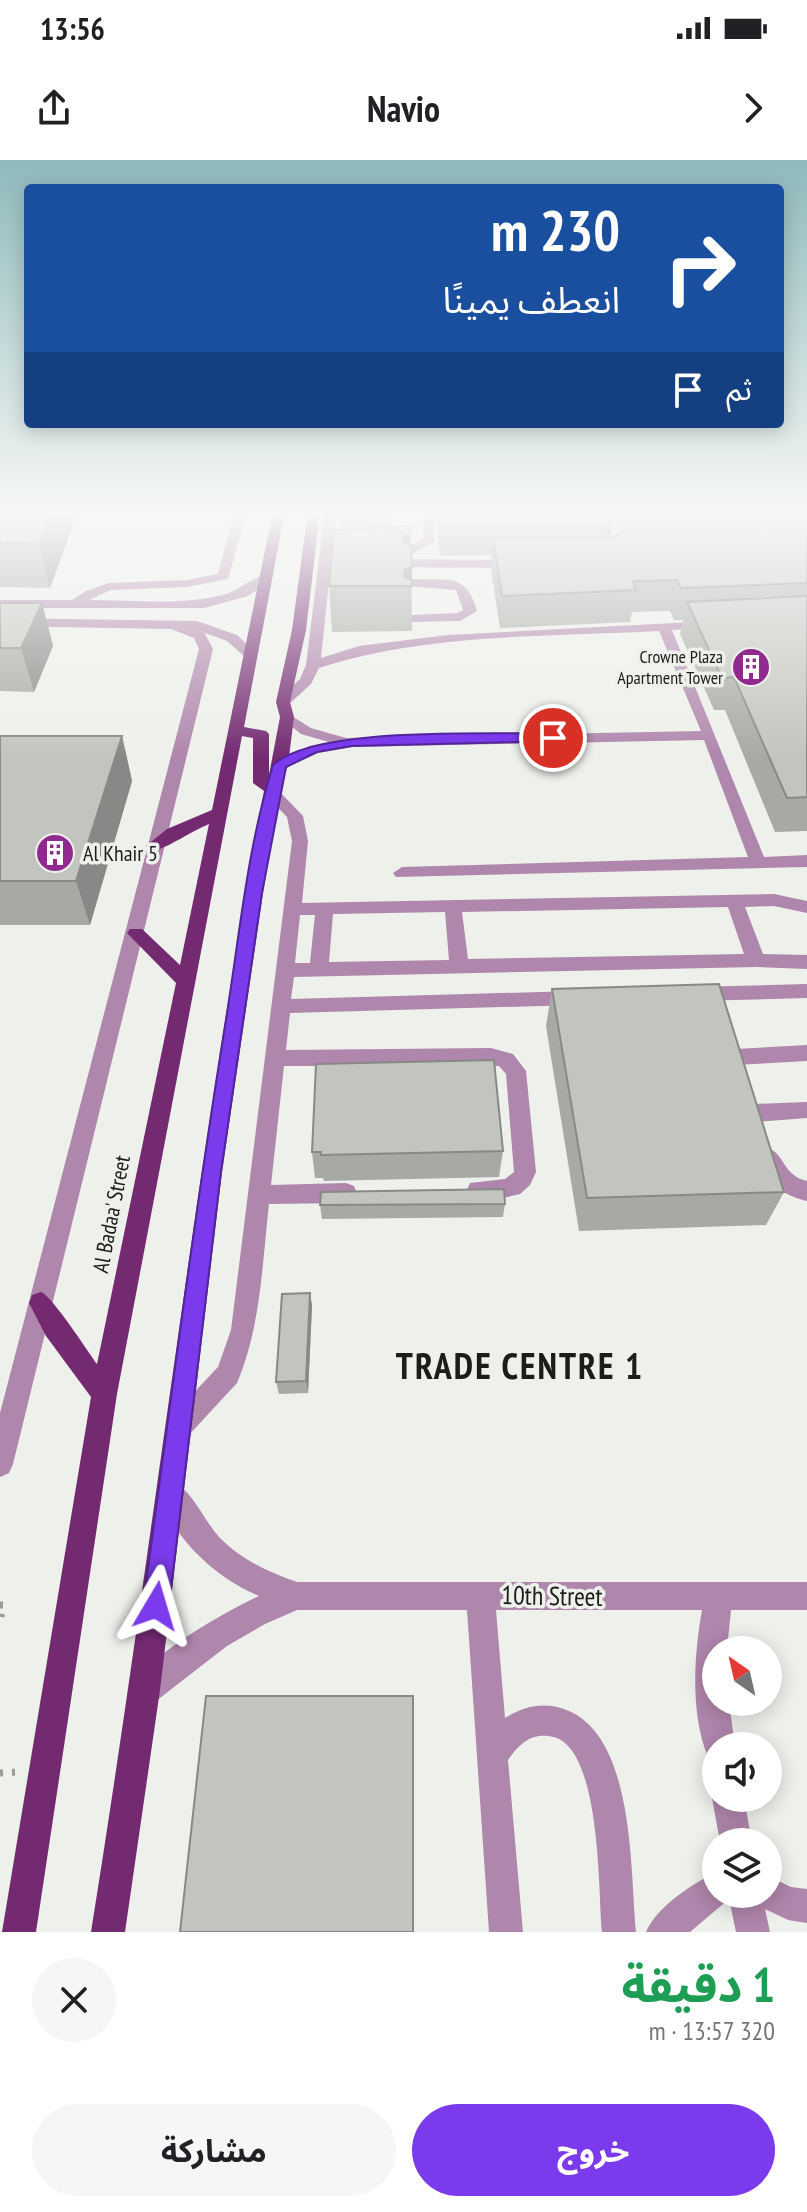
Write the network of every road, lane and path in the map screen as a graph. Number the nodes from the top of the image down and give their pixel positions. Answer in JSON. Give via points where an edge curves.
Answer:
{"nodes":[{"id":1,"x":92,"y":594,"type":"edge"},
{"id":2,"x":241,"y":594,"type":"edge"},
{"id":3,"x":263,"y":594,"type":"edge"},
{"id":4,"x":304,"y":594,"type":"edge"},
{"id":5,"x":329,"y":594,"type":"edge"},
{"id":6,"x":0,"y":604,"type":"edge"},
{"id":7,"x":204,"y":604,"type":"junction"},
{"id":8,"x":74,"y":605,"type":"junction"},
{"id":9,"x":0,"y":622,"type":"edge"},
{"id":10,"x":727,"y":623,"type":"edge"},
{"id":11,"x":171,"y":624,"type":"junction"},
{"id":12,"x":197,"y":625,"type":"junction"},
{"id":13,"x":664,"y":626,"type":"junction"},
{"id":14,"x":317,"y":637,"type":"junction"},
{"id":15,"x":359,"y":650,"type":"junction"},
{"id":16,"x":250,"y":654,"type":"junction"},
{"id":17,"x":313,"y":665,"type":"junction"},
{"id":18,"x":285,"y":709,"type":"junction"},
{"id":19,"x":238,"y":731,"type":"junction"},
{"id":20,"x":710,"y":735,"type":"junction"},
{"id":21,"x":352,"y":742,"type":"junction"},
{"id":22,"x":280,"y":765,"type":"junction"},
{"id":23,"x":272,"y":791,"type":"junction"},
{"id":24,"x":217,"y":814,"type":"junction"},
{"id":25,"x":154,"y":846,"type":"junction"},
{"id":26,"x":807,"y":861,"type":"edge"},
{"id":27,"x":758,"y":862,"type":"junction"},
{"id":28,"x":402,"y":873,"type":"dead end"},
{"id":29,"x":734,"y":900,"type":"junction"},
{"id":30,"x":453,"y":907,"type":"junction"},
{"id":31,"x":807,"y":907,"type":"edge"},
{"id":32,"x":292,"y":909,"type":"junction"},
{"id":33,"x":324,"y":910,"type":"junction"},
{"id":34,"x":136,"y":933,"type":"junction"},
{"id":35,"x":756,"y":960,"type":"junction"},
{"id":36,"x":807,"y":962,"type":"edge"},
{"id":37,"x":459,"y":967,"type":"junction"},
{"id":38,"x":284,"y":970,"type":"junction"},
{"id":39,"x":319,"y":970,"type":"junction"},
{"id":40,"x":185,"y":981,"type":"junction"},
{"id":41,"x":807,"y":991,"type":"edge"},
{"id":42,"x":714,"y":994,"type":"junction"},
{"id":43,"x":668,"y":995,"type":"edge"},
{"id":44,"x":590,"y":997,"type":"edge"},
{"id":45,"x":280,"y":1006,"type":"junction"},
{"id":46,"x":807,"y":1053,"type":"edge"},
{"id":47,"x":274,"y":1058,"type":"junction"},
{"id":48,"x":807,"y":1110,"type":"edge"},
{"id":49,"x":457,"y":1191,"type":"edge"},
{"id":50,"x":807,"y":1191,"type":"edge"},
{"id":51,"x":365,"y":1193,"type":"edge"},
{"id":52,"x":258,"y":1195,"type":"junction"},
{"id":53,"x":41,"y":1303,"type":"junction"},
{"id":54,"x":104,"y":1394,"type":"junction"},
{"id":55,"x":179,"y":1427,"type":"junction"},
{"id":56,"x":0,"y":1464,"type":"edge"},
{"id":57,"x":171,"y":1494,"type":"junction"},
{"id":58,"x":480,"y":1595,"type":"junction"},
{"id":59,"x":297,"y":1596,"type":"junction"},
{"id":60,"x":807,"y":1596,"type":"edge"},
{"id":61,"x":718,"y":1598,"type":"junction"},
{"id":62,"x":0,"y":1605,"type":"edge"},
{"id":63,"x":0,"y":1622,"type":"edge"},
{"id":64,"x":145,"y":1690,"type":"junction"},
{"id":65,"x":716,"y":1732,"type":"edge"},
{"id":66,"x":492,"y":1757,"type":"junction"},
{"id":67,"x":782,"y":1900,"type":"edge"},
{"id":68,"x":702,"y":1901,"type":"edge"},
{"id":69,"x":807,"y":1906,"type":"edge"},
{"id":70,"x":748,"y":1908,"type":"edge"},
{"id":71,"x":19,"y":1932,"type":"edge"},
{"id":72,"x":108,"y":1932,"type":"edge"},
{"id":73,"x":506,"y":1932,"type":"edge"},
{"id":74,"x":619,"y":1932,"type":"edge"},
{"id":75,"x":663,"y":1932,"type":"edge"},
{"id":76,"x":753,"y":1932,"type":"edge"}],
"edges":[{"from":1,"to":8,"type":"street"},
{"from":2,"to":7,"type":"street"},
{"from":3,"to":16,"type":"main road","name":"Al Badaa' Street"},
{"from":4,"to":18,"type":"main road"},
{"from":5,"to":14,"type":"street","via":[[326,621]]},
{"from":6,"to":8,"type":"street"},
{"from":7,"to":8,"type":"street"},
{"from":7,"to":12,"type":"street","via":[[220,613]]},
{"from":9,"to":11,"type":"street"},
{"from":10,"to":13,"type":"street"},
{"from":11,"to":12,"type":"street"},
{"from":11,"to":25,"type":"street","via":[[199,635],[206,649]]},
{"from":12,"to":16,"type":"street","via":[[232,638]]},
{"from":13,"to":15,"type":"street"},
{"from":13,"to":20,"type":"street"},
{"from":14,"to":15,"type":"street"},
{"from":14,"to":17,"type":"street"},
{"from":15,"to":17,"type":"street"},
{"from":16,"to":19,"type":"main road","name":"Al Badaa' Street"},
{"from":17,"to":18,"type":"street"},
{"from":18,"to":21,"type":"street","via":[[313,734]]},
{"from":18,"to":22,"type":"main road"},
{"from":19,"to":23,"type":"main road","via":[[261,734],[261,783]]},
{"from":19,"to":24,"type":"main road","name":"Al Badaa' Street"},
{"from":20,"to":21,"type":"street"},
{"from":20,"to":27,"type":"street"},
{"from":21,"to":22,"type":"street","via":[[314,749]]},
{"from":22,"to":23,"type":"main road"},
{"from":23,"to":32,"type":"street","via":[[290,809],[300,832]]},
{"from":23,"to":55,"type":"main road","via":[[211,1172]]},
{"from":24,"to":25,"type":"main road"},
{"from":24,"to":40,"type":"main road","name":"Al Badaa' Street"},
{"from":25,"to":34,"type":"street"},
{"from":26,"to":27,"type":"street"},
{"from":27,"to":28,"type":"street"},
{"from":29,"to":30,"type":"street"},
{"from":29,"to":31,"type":"street"},
{"from":29,"to":35,"type":"street"},
{"from":30,"to":33,"type":"street"},
{"from":30,"to":37,"type":"street"},
{"from":32,"to":33,"type":"street"},
{"from":32,"to":38,"type":"street"},
{"from":33,"to":39,"type":"street"},
{"from":34,"to":40,"type":"main road"},
{"from":34,"to":53,"type":"street"},
{"from":35,"to":36,"type":"street"},
{"from":35,"to":37,"type":"street"},
{"from":37,"to":39,"type":"street"},
{"from":38,"to":39,"type":"street"},
{"from":38,"to":45,"type":"street"},
{"from":40,"to":54,"type":"main road","name":"Al Badaa' Street"},
{"from":41,"to":42,"type":"street"},
{"from":42,"to":43,"type":"street"},
{"from":42,"to":46,"type":"street","via":[[738,1064]]},
{"from":44,"to":45,"type":"street"},
{"from":45,"to":47,"type":"street"},
{"from":47,"to":49,"type":"street","via":[[506,1060],[516,1071],[524,1178],[509,1189]]},
{"from":47,"to":52,"type":"street"},
{"from":48,"to":50,"type":"street","via":[[756,1120],[778,1178]]},
{"from":51,"to":52,"type":"street"},
{"from":52,"to":55,"type":"street","via":[[243,1330],[234,1361],[219,1386]]},
{"from":53,"to":54,"type":"main road"},
{"from":53,"to":56,"type":"street"},
{"from":54,"to":71,"type":"main road","name":"Al Badaa' Street"},
{"from":55,"to":57,"type":"main road"},
{"from":57,"to":59,"type":"street","name":"10th Street","via":[[218,1558],[249,1579]]},
{"from":57,"to":64,"type":"main road"},
{"from":58,"to":59,"type":"street","name":"10th Street"},
{"from":58,"to":61,"type":"street","name":"10th Street"},
{"from":58,"to":66,"type":"street"},
{"from":59,"to":64,"type":"street","name":"10th Street","via":[[206,1639]]},
{"from":60,"to":61,"type":"street","name":"10th Street"},
{"from":61,"to":65,"type":"street","via":[[710,1666]]},
{"from":62,"to":63,"type":"path"},
{"from":64,"to":72,"type":"main road"},
{"from":66,"to":73,"type":"street"},
{"from":66,"to":74,"type":"street","via":[[507,1734],[527,1721],[551,1720],[574,1731],[593,1753],[603,1781]]},
{"from":67,"to":69,"type":"street"},
{"from":68,"to":75,"type":"street"},
{"from":70,"to":76,"type":"street"}]}
